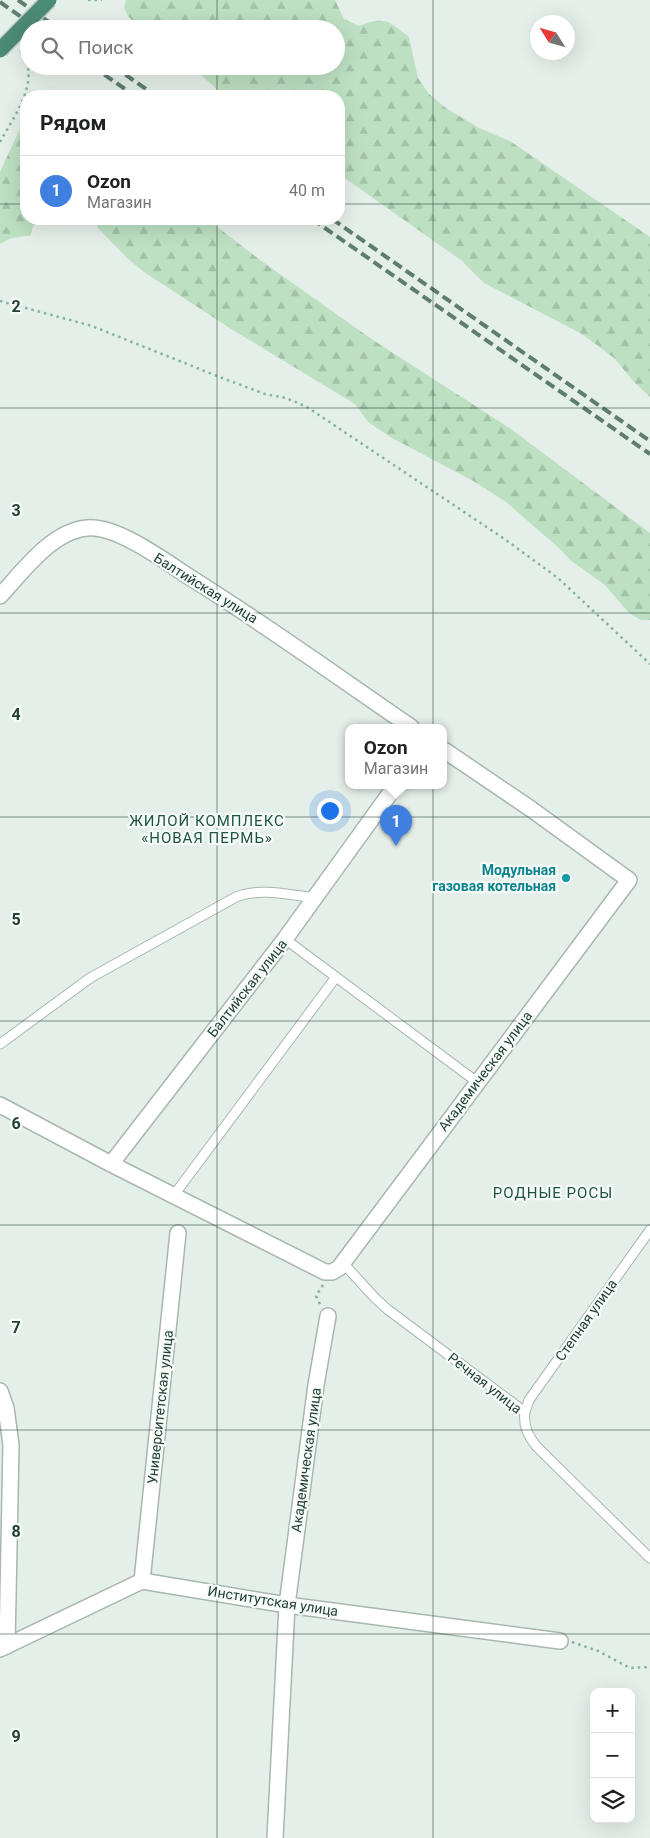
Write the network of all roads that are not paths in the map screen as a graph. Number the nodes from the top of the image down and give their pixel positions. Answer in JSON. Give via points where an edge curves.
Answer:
{"nodes":[{"id":1,"x":49,"y":0,"type":"edge"},
{"id":2,"x":29,"y":20,"type":"edge"},
{"id":3,"x":20,"y":30,"type":"edge"},
{"id":4,"x":0,"y":50,"type":"edge"},
{"id":5,"x":0,"y":596,"type":"edge"},
{"id":6,"x":407,"y":724,"type":"edge"},
{"id":7,"x":447,"y":752,"type":"edge"},
{"id":8,"x":393,"y":789,"type":"edge"},
{"id":9,"x":315,"y":898,"type":"junction"},
{"id":10,"x":285,"y":938,"type":"junction"},
{"id":11,"x":336,"y":977,"type":"junction"},
{"id":12,"x":0,"y":1044,"type":"edge"},
{"id":13,"x":477,"y":1082,"type":"junction"},
{"id":14,"x":0,"y":1105,"type":"edge"},
{"id":15,"x":111,"y":1164,"type":"junction"},
{"id":16,"x":174,"y":1195,"type":"junction"},
{"id":17,"x":650,"y":1230,"type":"edge"},
{"id":18,"x":178,"y":1233,"type":"dead end"},
{"id":19,"x":338,"y":1268,"type":"junction"},
{"id":20,"x":328,"y":1316,"type":"road end"},
{"id":21,"x":0,"y":1391,"type":"edge"},
{"id":22,"x":525,"y":1412,"type":"junction"},
{"id":23,"x":650,"y":1558,"type":"edge"},
{"id":24,"x":142,"y":1581,"type":"junction"},
{"id":25,"x":287,"y":1605,"type":"junction"},
{"id":26,"x":560,"y":1641,"type":"road end"},
{"id":27,"x":4,"y":1648,"type":"edge"},
{"id":28,"x":275,"y":1838,"type":"edge"}],
"edges":[{"from":1,"to":2,"type":"highway","bridge":true},
{"from":3,"to":4,"type":"highway","bridge":true},
{"from":5,"to":6,"type":"street","name":"Балтийская улица","via":[[58,538],[81,528],[102,529],[133,542],[252,617]]},
{"from":7,"to":13,"type":"street","name":"Академическая улица","via":[[629,880]]},
{"from":8,"to":9,"type":"street","name":"Балтийская улица"},
{"from":9,"to":10,"type":"street","name":"Балтийская улица"},
{"from":9,"to":12,"type":"lane","via":[[260,892],[236,897],[90,978]]},
{"from":10,"to":11,"type":"lane"},
{"from":10,"to":15,"type":"street","name":"Балтийская улица"},
{"from":11,"to":13,"type":"lane"},
{"from":11,"to":16,"type":"lane"},
{"from":13,"to":19,"type":"street","name":"Академическая улица"},
{"from":14,"to":15,"type":"street"},
{"from":15,"to":16,"type":"street"},
{"from":16,"to":19,"type":"street","via":[[325,1272]]},
{"from":17,"to":22,"type":"lane","name":"Степная улица","via":[[529,1400]]},
{"from":18,"to":24,"type":"street","name":"Университетская улица"},
{"from":19,"to":22,"type":"lane","name":"Речная улица","via":[[352,1271],[387,1309]]},
{"from":20,"to":25,"type":"street","name":"Академическая улица"},
{"from":21,"to":27,"type":"street","via":[[11,1445]]},
{"from":22,"to":23,"type":"lane","name":"Речная улица","via":[[526,1430],[536,1447]]},
{"from":24,"to":25,"type":"street","name":"Институтская улица"},
{"from":24,"to":27,"type":"street"},
{"from":25,"to":26,"type":"street","name":"Институтская улица"},
{"from":25,"to":28,"type":"street","name":"Академическая улица"}]}
